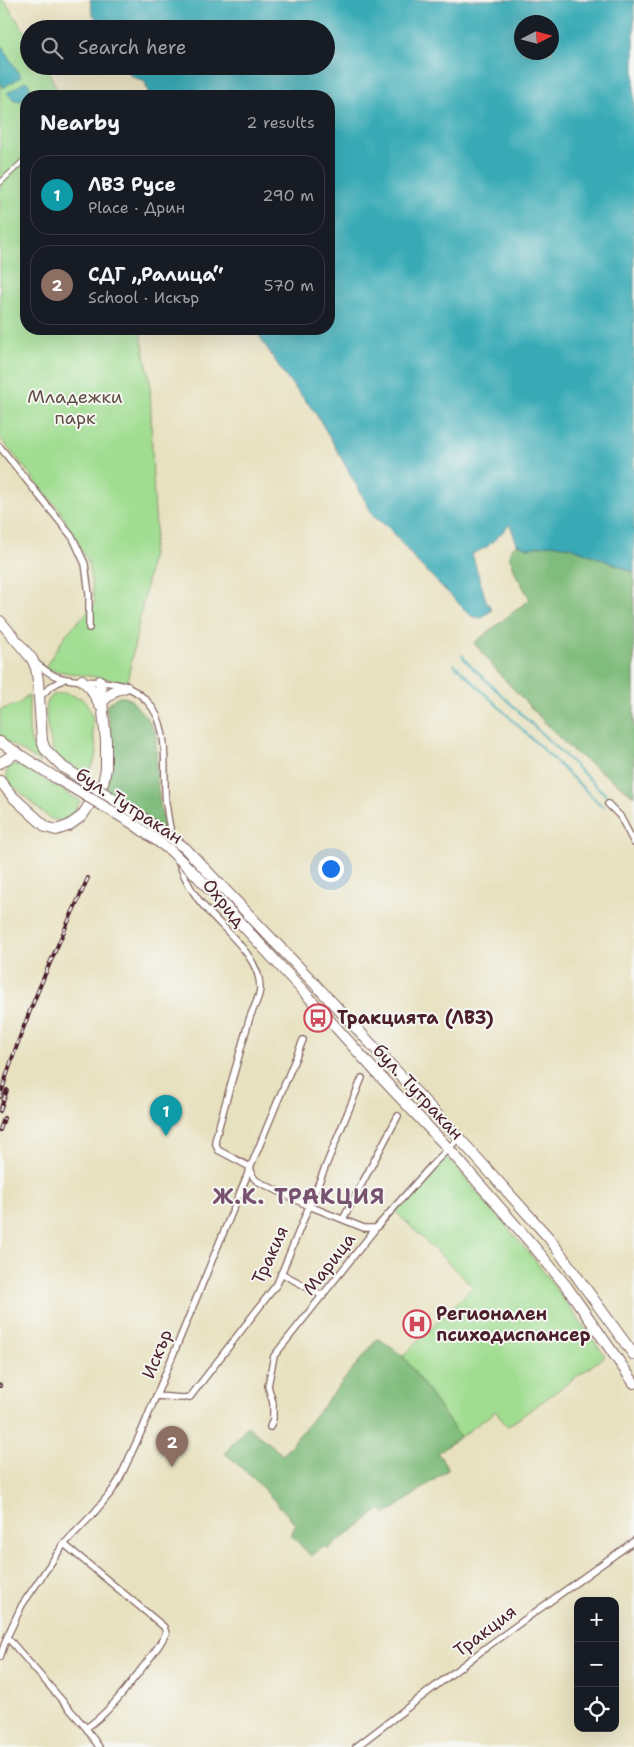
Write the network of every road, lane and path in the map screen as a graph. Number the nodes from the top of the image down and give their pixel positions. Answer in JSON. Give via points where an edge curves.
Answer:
{"nodes":[{"id":1,"x":20,"y":164,"type":"edge"},
{"id":2,"x":0,"y":183,"type":"edge"},
{"id":3,"x":0,"y":448,"type":"edge"},
{"id":4,"x":0,"y":621,"type":"edge"},
{"id":5,"x":89,"y":628,"type":"dead end"},
{"id":6,"x":32,"y":660,"type":"junction"},
{"id":7,"x":64,"y":678,"type":"junction"},
{"id":8,"x":82,"y":680,"type":"junction"},
{"id":9,"x":100,"y":681,"type":"junction"},
{"id":10,"x":126,"y":687,"type":"junction"},
{"id":11,"x":39,"y":702,"type":"junction"},
{"id":12,"x":102,"y":706,"type":"junction"},
{"id":13,"x":0,"y":742,"type":"edge"},
{"id":14,"x":16,"y":753,"type":"junction"},
{"id":15,"x":0,"y":762,"type":"edge"},
{"id":16,"x":0,"y":781,"type":"edge"},
{"id":17,"x":608,"y":804,"type":"dead end"},
{"id":18,"x":634,"y":843,"type":"edge"},
{"id":19,"x":303,"y":1040,"type":"dead end"},
{"id":20,"x":362,"y":1078,"type":"dead end"},
{"id":21,"x":398,"y":1116,"type":"dead end"},
{"id":22,"x":459,"y":1138,"type":"junction"},
{"id":23,"x":448,"y":1148,"type":"junction"},
{"id":24,"x":250,"y":1167,"type":"junction"},
{"id":25,"x":309,"y":1206,"type":"junction"},
{"id":26,"x":344,"y":1219,"type":"junction"},
{"id":27,"x":376,"y":1228,"type":"junction"},
{"id":28,"x":281,"y":1273,"type":"junction"},
{"id":29,"x":323,"y":1296,"type":"junction"},
{"id":30,"x":634,"y":1355,"type":"edge"},
{"id":31,"x":634,"y":1383,"type":"edge"},
{"id":32,"x":156,"y":1396,"type":"junction"},
{"id":33,"x":270,"y":1428,"type":"dead end"},
{"id":34,"x":634,"y":1541,"type":"edge"},
{"id":35,"x":64,"y":1544,"type":"junction"},
{"id":36,"x":7,"y":1637,"type":"junction"},
{"id":37,"x":0,"y":1657,"type":"edge"},
{"id":38,"x":86,"y":1728,"type":"junction"},
{"id":39,"x":99,"y":1747,"type":"edge"},
{"id":40,"x":356,"y":1747,"type":"edge"}],
"edges":[{"from":1,"to":2,"type":"street"},
{"from":3,"to":5,"type":"street","via":[[73,538],[85,564]]},
{"from":4,"to":6,"type":"main road"},
{"from":6,"to":7,"type":"street","name":"Охрид","via":[[47,672]]},
{"from":6,"to":11,"type":"main road","name":"бул. Тутракан"},
{"from":7,"to":8,"type":"street","name":"Охрид"},
{"from":7,"to":11,"type":"street","via":[[50,687]]},
{"from":8,"to":9,"type":"street","name":"Охрид"},
{"from":8,"to":12,"type":"main road"},
{"from":9,"to":10,"type":"street","name":"Охрид"},
{"from":9,"to":12,"type":"main road"},
{"from":10,"to":12,"type":"main road","via":[[114,690]]},
{"from":10,"to":24,"type":"street","name":"Охрид","via":[[137,692],[155,711],[161,724],[166,803],[181,867],[195,896],[256,969],[260,989],[215,1140],[218,1150]]},
{"from":11,"to":22,"type":"main road","name":"бул. Тутракан","bridge":true,"via":[[42,741],[46,750],[63,767],[185,848]]},
{"from":12,"to":16,"type":"main road","via":[[107,756],[103,783],[76,822],[56,830],[46,827]]},
{"from":13,"to":14,"type":"main road","name":"бул. Тутракан"},
{"from":14,"to":15,"type":"main road"},
{"from":14,"to":23,"type":"main road","name":"бул. Тутракан","bridge":true,"via":[[132,823],[170,850]]},
{"from":17,"to":18,"type":"street","via":[[620,816]]},
{"from":19,"to":24,"type":"street","name":"Искър"},
{"from":20,"to":25,"type":"street","name":"Тракия"},
{"from":21,"to":26,"type":"street"},
{"from":22,"to":23,"type":"street","name":"Марица"},
{"from":22,"to":30,"type":"main road","name":"бул. Тутракан","via":[[558,1249]]},
{"from":23,"to":27,"type":"street","name":"Марица"},
{"from":23,"to":31,"type":"main road","name":"бул. Тутракан","via":[[567,1287]]},
{"from":24,"to":25,"type":"street","via":[[257,1181]]},
{"from":24,"to":32,"type":"street","name":"Искър"},
{"from":25,"to":26,"type":"street"},
{"from":25,"to":28,"type":"street","name":"Тракия"},
{"from":26,"to":27,"type":"street","via":[[364,1228]]},
{"from":27,"to":29,"type":"street","name":"Марица"},
{"from":28,"to":29,"type":"street"},
{"from":28,"to":32,"type":"street","name":"Тракия","via":[[277,1284],[190,1397]]},
{"from":29,"to":33,"type":"street","name":"Марица","via":[[274,1356],[268,1386],[273,1403]]},
{"from":32,"to":35,"type":"street","name":"Искър","via":[[119,1480],[94,1513]]},
{"from":34,"to":40,"type":"street","name":"Тракция","via":[[488,1646]]},
{"from":35,"to":36,"type":"street","name":"Искър","via":[[22,1605]]},
{"from":35,"to":38,"type":"street","via":[[157,1620],[166,1633],[160,1646],[114,1705]]},
{"from":36,"to":37,"type":"street","name":"Искър"},
{"from":36,"to":38,"type":"street"},
{"from":38,"to":39,"type":"street"}]}
